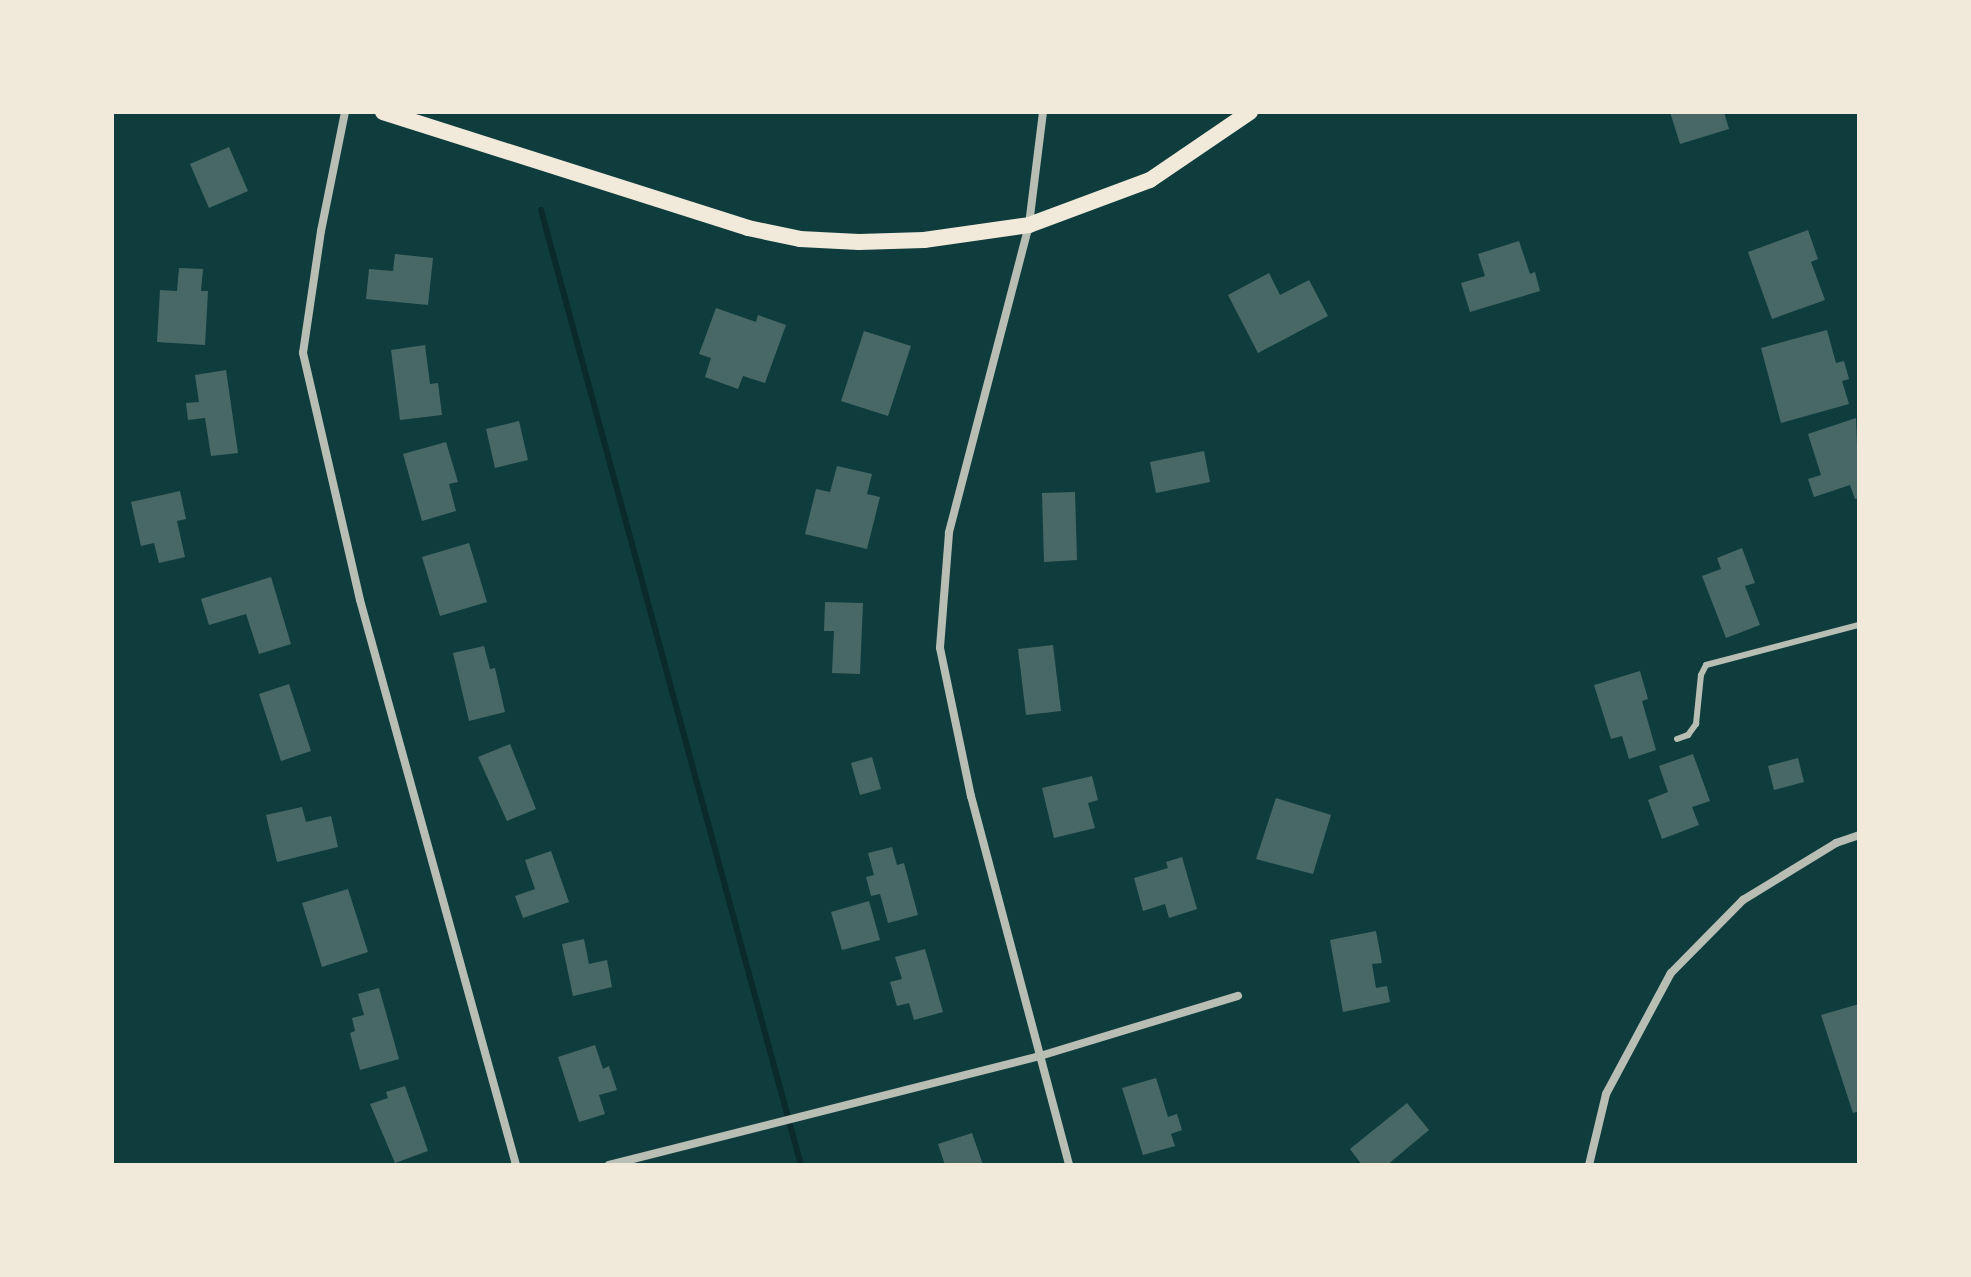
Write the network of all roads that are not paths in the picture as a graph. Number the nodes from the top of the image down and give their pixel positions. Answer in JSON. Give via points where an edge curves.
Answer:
{"nodes":[{"id":1,"x":345,"y":112,"type":"edge"},
{"id":2,"x":383,"y":112,"type":"edge"},
{"id":3,"x":1043,"y":112,"type":"edge"},
{"id":4,"x":1250,"y":112,"type":"edge"},
{"id":5,"x":1029,"y":225,"type":"junction"},
{"id":6,"x":1859,"y":625,"type":"edge"},
{"id":7,"x":1677,"y":739,"type":"dead end"},
{"id":8,"x":1859,"y":835,"type":"edge"},
{"id":9,"x":1238,"y":996,"type":"dead end"},
{"id":10,"x":1040,"y":1056,"type":"junction"},
{"id":11,"x":516,"y":1165,"type":"edge"},
{"id":12,"x":609,"y":1165,"type":"edge"},
{"id":13,"x":1069,"y":1165,"type":"edge"},
{"id":14,"x":1589,"y":1165,"type":"edge"}],
"edges":[{"from":1,"to":11,"type":"street","via":[[303,353],[360,600]]},
{"from":2,"to":5,"type":"main road","via":[[748,228],[800,239],[924,240]]},
{"from":3,"to":5,"type":"street"},
{"from":4,"to":5,"type":"main road","via":[[1150,180]]},
{"from":5,"to":10,"type":"street","via":[[949,533],[940,648],[971,796]]},
{"from":6,"to":7,"type":"lane","via":[[1706,665],[1696,724]]},
{"from":8,"to":14,"type":"street","via":[[1836,843],[1743,900],[1671,973],[1606,1094]]},
{"from":9,"to":10,"type":"street"},
{"from":10,"to":12,"type":"street"},
{"from":10,"to":13,"type":"street"}]}
